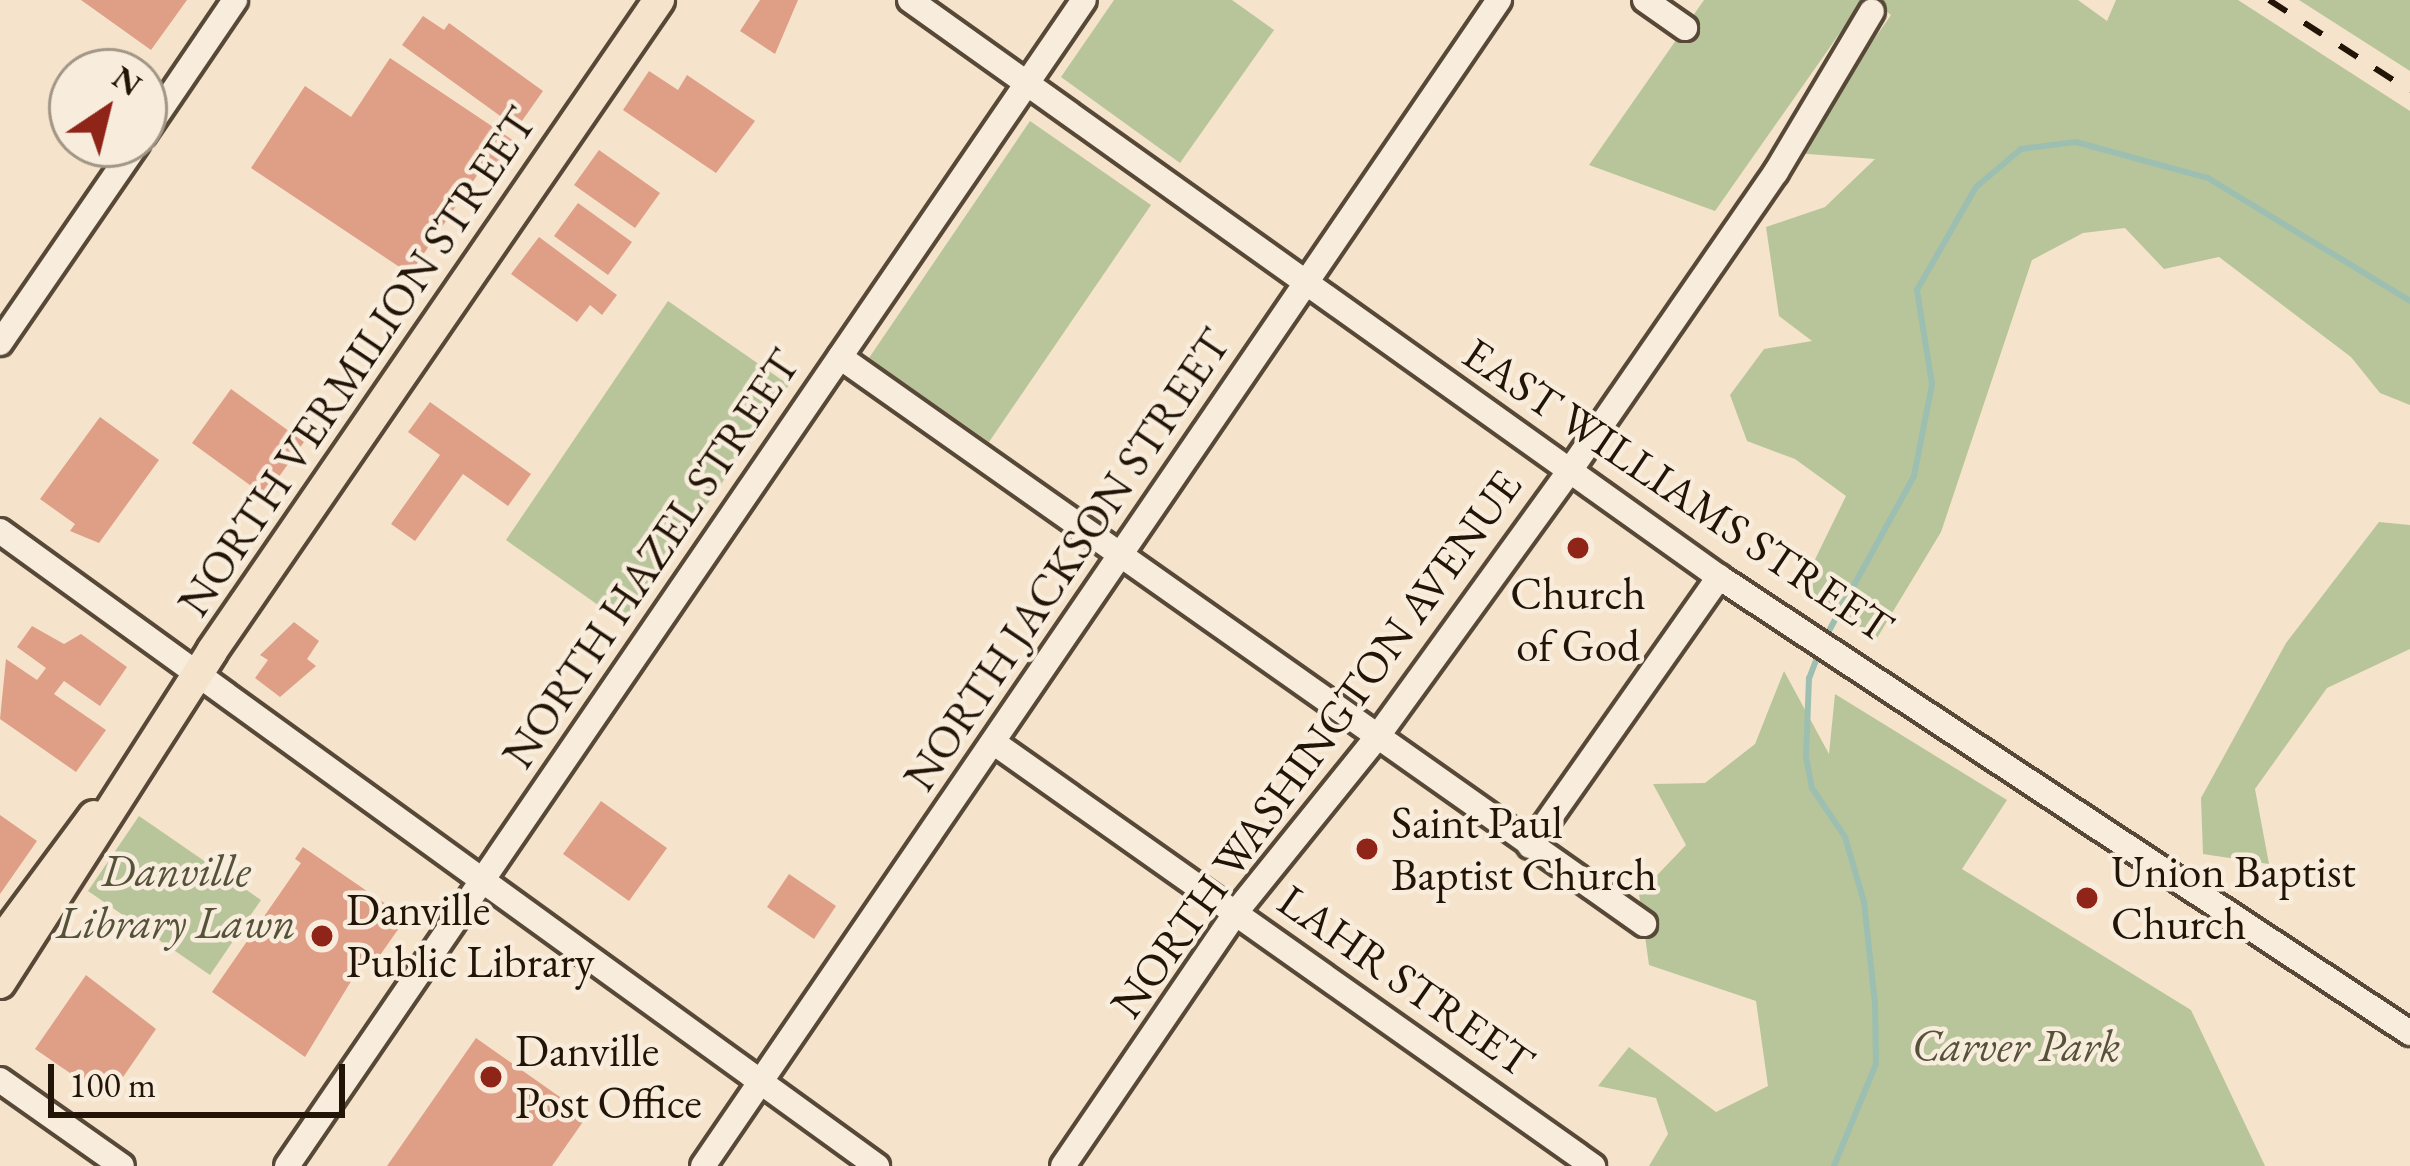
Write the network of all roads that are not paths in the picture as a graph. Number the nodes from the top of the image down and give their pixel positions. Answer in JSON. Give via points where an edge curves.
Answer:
{"nodes":[{"id":1,"x":235,"y":0,"type":"edge"},
{"id":2,"x":658,"y":0,"type":"edge"},
{"id":3,"x":910,"y":0,"type":"edge"},
{"id":4,"x":1084,"y":0,"type":"edge"},
{"id":5,"x":1499,"y":0,"type":"edge"},
{"id":6,"x":1645,"y":0,"type":"edge"},
{"id":7,"x":1872,"y":10,"type":"dead end"},
{"id":8,"x":1684,"y":28,"type":"dead end"},
{"id":9,"x":1026,"y":86,"type":"junction"},
{"id":10,"x":168,"y":99,"type":"edge"},
{"id":11,"x":120,"y":168,"type":"edge"},
{"id":12,"x":1306,"y":284,"type":"junction"},
{"id":13,"x":0,"y":343,"type":"edge"},
{"id":14,"x":840,"y":357,"type":"junction"},
{"id":15,"x":1569,"y":472,"type":"junction"},
{"id":16,"x":0,"y":531,"type":"edge"},
{"id":17,"x":1118,"y":557,"type":"junction"},
{"id":18,"x":1719,"y":577,"type":"junction"},
{"id":19,"x":198,"y":677,"type":"junction"},
{"id":20,"x":1377,"y":737,"type":"junction"},
{"id":21,"x":993,"y":742,"type":"junction"},
{"id":22,"x":130,"y":776,"type":"junction"},
{"id":23,"x":1530,"y":846,"type":"junction"},
{"id":24,"x":480,"y":884,"type":"junction"},
{"id":25,"x":1236,"y":913,"type":"junction"},
{"id":26,"x":1644,"y":924,"type":"dead end"},
{"id":27,"x":0,"y":943,"type":"edge"},
{"id":28,"x":0,"y":983,"type":"edge"},
{"id":29,"x":2410,"y":1033,"type":"edge"},
{"id":30,"x":0,"y":1080,"type":"edge"},
{"id":31,"x":759,"y":1084,"type":"junction"},
{"id":32,"x":122,"y":1166,"type":"edge"},
{"id":33,"x":287,"y":1166,"type":"edge"},
{"id":34,"x":703,"y":1166,"type":"edge"},
{"id":35,"x":878,"y":1166,"type":"edge"},
{"id":36,"x":1064,"y":1166,"type":"edge"},
{"id":37,"x":1593,"y":1166,"type":"edge"}],
"edges":[{"from":1,"to":10,"type":"street"},
{"from":2,"to":19,"type":"main road","name":"NORTH VERMILION STREET"},
{"from":3,"to":9,"type":"street","name":"EAST WILLIAMS STREET"},
{"from":4,"to":9,"type":"street","name":"NORTH HAZEL STREET"},
{"from":5,"to":12,"type":"street","name":"NORTH JACKSON STREET"},
{"from":6,"to":8,"type":"street"},
{"from":7,"to":15,"type":"street","name":"NORTH WASHINGTON AVENUE","via":[[1775,172]]},
{"from":9,"to":12,"type":"street","name":"EAST WILLIAMS STREET"},
{"from":9,"to":14,"type":"street","name":"NORTH HAZEL STREET"},
{"from":11,"to":13,"type":"street"},
{"from":12,"to":15,"type":"street","name":"EAST WILLIAMS STREET"},
{"from":12,"to":17,"type":"street","name":"NORTH JACKSON STREET"},
{"from":14,"to":17,"type":"street"},
{"from":14,"to":24,"type":"street","name":"NORTH HAZEL STREET"},
{"from":15,"to":18,"type":"street","name":"EAST WILLIAMS STREET"},
{"from":15,"to":20,"type":"street","name":"NORTH WASHINGTON AVENUE"},
{"from":16,"to":19,"type":"street"},
{"from":17,"to":20,"type":"street"},
{"from":17,"to":21,"type":"street","name":"NORTH JACKSON STREET"},
{"from":18,"to":23,"type":"street"},
{"from":18,"to":29,"type":"street","name":"EAST WILLIAMS STREET"},
{"from":19,"to":22,"type":"main road","name":"NORTH VERMILION STREET"},
{"from":19,"to":24,"type":"street"},
{"from":20,"to":23,"type":"street"},
{"from":20,"to":25,"type":"street","name":"NORTH WASHINGTON AVENUE"},
{"from":21,"to":25,"type":"street","name":"LAHR STREET"},
{"from":21,"to":31,"type":"street","name":"NORTH JACKSON STREET"},
{"from":22,"to":27,"type":"main road","name":"NORTH VERMILION STREET","via":[[76,835]]},
{"from":22,"to":28,"type":"main road","name":"NORTH VERMILION STREET"},
{"from":23,"to":26,"type":"street"},
{"from":24,"to":31,"type":"street"},
{"from":24,"to":33,"type":"street","name":"NORTH HAZEL STREET"},
{"from":25,"to":36,"type":"street","name":"NORTH WASHINGTON AVENUE"},
{"from":25,"to":37,"type":"street","name":"LAHR STREET"},
{"from":30,"to":32,"type":"street"},
{"from":31,"to":34,"type":"street","name":"NORTH JACKSON STREET"},
{"from":31,"to":35,"type":"street"}]}
